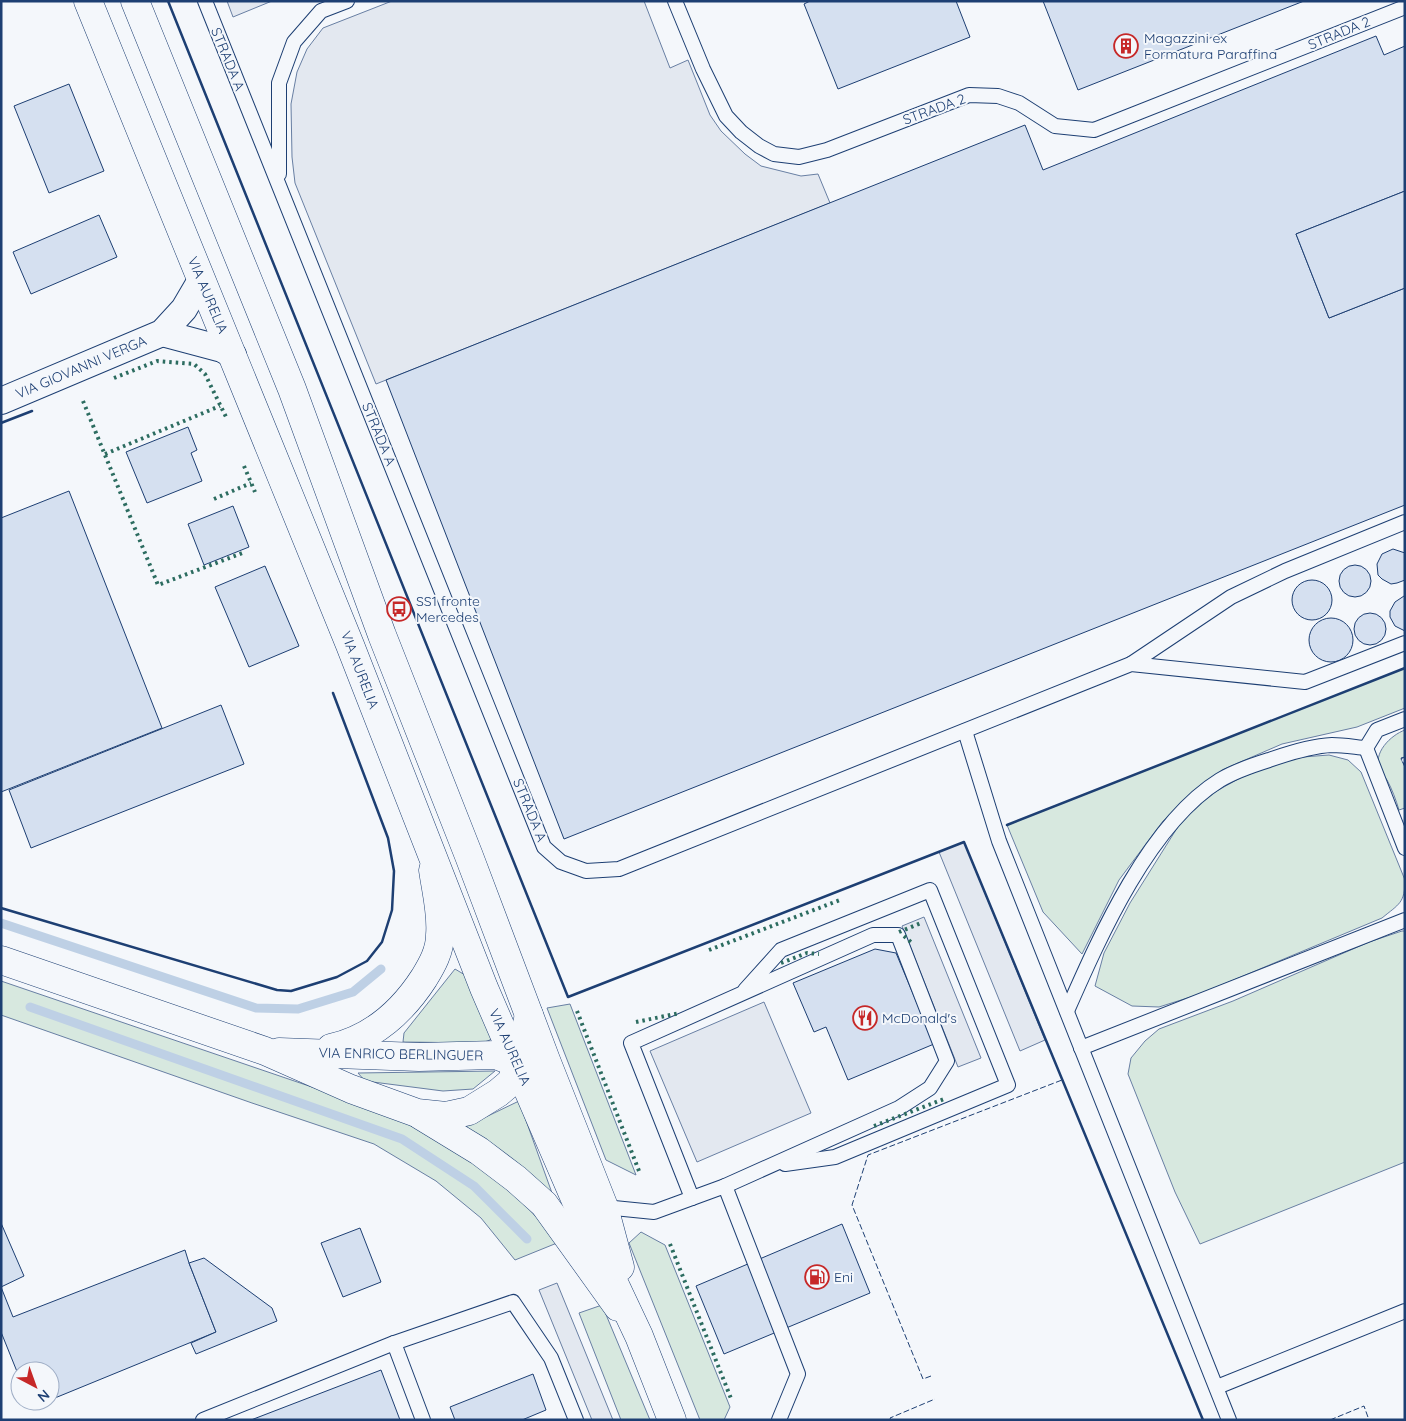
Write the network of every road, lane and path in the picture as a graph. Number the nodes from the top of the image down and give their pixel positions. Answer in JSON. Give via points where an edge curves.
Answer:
{"nodes":[{"id":1,"x":88,"y":1,"type":"edge"},
{"id":2,"x":135,"y":1,"type":"edge"},
{"id":3,"x":205,"y":1,"type":"edge"},
{"id":4,"x":347,"y":1,"type":"edge"},
{"id":5,"x":675,"y":1,"type":"edge"},
{"id":6,"x":1405,"y":7,"type":"edge"},
{"id":7,"x":279,"y":183,"type":"junction"},
{"id":8,"x":201,"y":280,"type":"junction"},
{"id":9,"x":162,"y":333,"type":"junction"},
{"id":10,"x":233,"y":355,"type":"junction"},
{"id":11,"x":1,"y":401,"type":"edge"},
{"id":12,"x":1405,"y":522,"type":"edge"},
{"id":13,"x":1405,"y":643,"type":"edge"},
{"id":14,"x":1131,"y":664,"type":"junction"},
{"id":15,"x":1405,"y":719,"type":"edge"},
{"id":16,"x":966,"y":731,"type":"junction"},
{"id":17,"x":1366,"y":748,"type":"junction"},
{"id":18,"x":1405,"y":848,"type":"edge"},
{"id":19,"x":429,"y":849,"type":"junction"},
{"id":20,"x":1405,"y":920,"type":"edge"},
{"id":21,"x":1,"y":960,"type":"edge"},
{"id":22,"x":741,"y":994,"type":"junction"},
{"id":23,"x":1067,"y":1011,"type":"junction"},
{"id":24,"x":529,"y":1015,"type":"junction"},
{"id":25,"x":1082,"y":1048,"type":"junction"},
{"id":26,"x":264,"y":1051,"type":"junction"},
{"id":27,"x":310,"y":1052,"type":"junction"},
{"id":28,"x":518,"y":1064,"type":"junction"},
{"id":29,"x":566,"y":1110,"type":"junction"},
{"id":30,"x":417,"y":1113,"type":"junction"},
{"id":31,"x":768,"y":1166,"type":"junction"},
{"id":32,"x":725,"y":1186,"type":"junction"},
{"id":33,"x":692,"y":1198,"type":"junction"},
{"id":34,"x":604,"y":1207,"type":"junction"},
{"id":35,"x":1405,"y":1311,"type":"edge"},
{"id":36,"x":639,"y":1336,"type":"junction"},
{"id":37,"x":394,"y":1344,"type":"junction"},
{"id":38,"x":1217,"y":1387,"type":"junction"},
{"id":39,"x":203,"y":1420,"type":"edge"},
{"id":40,"x":423,"y":1420,"type":"edge"},
{"id":41,"x":576,"y":1420,"type":"edge"},
{"id":42,"x":672,"y":1420,"type":"edge"},
{"id":43,"x":779,"y":1420,"type":"edge"},
{"id":44,"x":1229,"y":1420,"type":"edge"}],
"edges":[{"from":1,"to":8,"type":"main road","name":"VIA AURELIA"},
{"from":2,"to":24,"type":"main road","name":"VIA AURELIA","via":[[292,389],[382,635]]},
{"from":3,"to":7,"type":"lane","name":"STRADA A"},
{"from":4,"to":7,"type":"lane","via":[[321,11],[294,42],[279,83]]},
{"from":5,"to":6,"type":"lane","name":"STRADA 2","via":[[726,116],[741,132],[774,154],[799,157],[827,150],[969,95],[998,96],[1018,103],[1055,126],[1094,130]]},
{"from":7,"to":16,"type":"lane","name":"STRADA A","via":[[544,847],[561,862],[586,871],[619,869]]},
{"from":8,"to":9,"type":"street","name":"VIA GIOVANNI VERGA","via":[[184,308]]},
{"from":8,"to":10,"type":"main road","name":"VIA AURELIA"},
{"from":9,"to":10,"type":"street","name":"VIA GIOVANNI VERGA"},
{"from":9,"to":11,"type":"street","name":"VIA GIOVANNI VERGA"},
{"from":10,"to":19,"type":"main road","name":"VIA AURELIA"},
{"from":12,"to":14,"type":"lane","via":[[1285,571],[1231,597]]},
{"from":13,"to":14,"type":"lane","via":[[1305,682]]},
{"from":14,"to":16,"type":"lane"},
{"from":15,"to":17,"type":"lane","via":[[1377,730]]},
{"from":16,"to":23,"type":"lane","via":[[999,841]]},
{"from":17,"to":18,"type":"lane"},
{"from":17,"to":23,"type":"lane","via":[[1331,745],[1292,752],[1221,780],[1193,801],[1150,850],[1095,948]]},
{"from":19,"to":27,"type":"main road","name":"VIA ENRICO BERLINGUER","via":[[440,936],[435,961],[416,990],[386,1022],[357,1039]]},
{"from":19,"to":28,"type":"main road","name":"VIA AURELIA"},
{"from":20,"to":25,"type":"lane"},
{"from":21,"to":26,"type":"main road","name":"VIA ENRICO BERLINGUER"},
{"from":22,"to":31,"type":"lane","via":[[873,935],[898,935],[947,1060],[930,1088],[899,1108]]},
{"from":22,"to":31,"type":"lane","via":[[781,950],[930,890],[1008,1086],[835,1157]]},
{"from":22,"to":33,"type":"lane","via":[[631,1043]]},
{"from":23,"to":25,"type":"lane"},
{"from":24,"to":28,"type":"main road"},
{"from":24,"to":29,"type":"main road","name":"VIA AURELIA"},
{"from":25,"to":38,"type":"lane"},
{"from":26,"to":27,"type":"main road","name":"VIA ENRICO BERLINGUER"},
{"from":26,"to":30,"type":"main road","name":"VIA ENRICO BERLINGUER","via":[[351,1089]]},
{"from":27,"to":28,"type":"main road","name":"VIA ENRICO BERLINGUER","via":[[418,1057],[496,1055]]},
{"from":28,"to":29,"type":"main road","via":[[541,1078]]},
{"from":28,"to":30,"type":"main road","name":"VIA ENRICO BERLINGUER","via":[[511,1082],[470,1111],[446,1116]]},
{"from":28,"to":36,"type":"main road","name":"VIA AURELIA","via":[[582,1215]]},
{"from":29,"to":34,"type":"main road","name":"VIA AURELIA"},
{"from":30,"to":36,"type":"main road","name":"VIA ENRICO BERLINGUER","via":[[479,1151],[544,1204]]},
{"from":31,"to":32,"type":"lane"},
{"from":32,"to":33,"type":"lane"},
{"from":32,"to":43,"type":"lane","via":[[798,1374]]},
{"from":33,"to":34,"type":"lane","via":[[654,1212]]},
{"from":34,"to":36,"type":"main road","name":"VIA AURELIA"},
{"from":35,"to":38,"type":"lane"},
{"from":36,"to":42,"type":"main road","name":"VIA AURELIA"},
{"from":37,"to":39,"type":"lane"},
{"from":37,"to":40,"type":"lane"},
{"from":37,"to":41,"type":"lane","via":[[514,1302],[551,1358]]},
{"from":38,"to":44,"type":"lane"}]}
